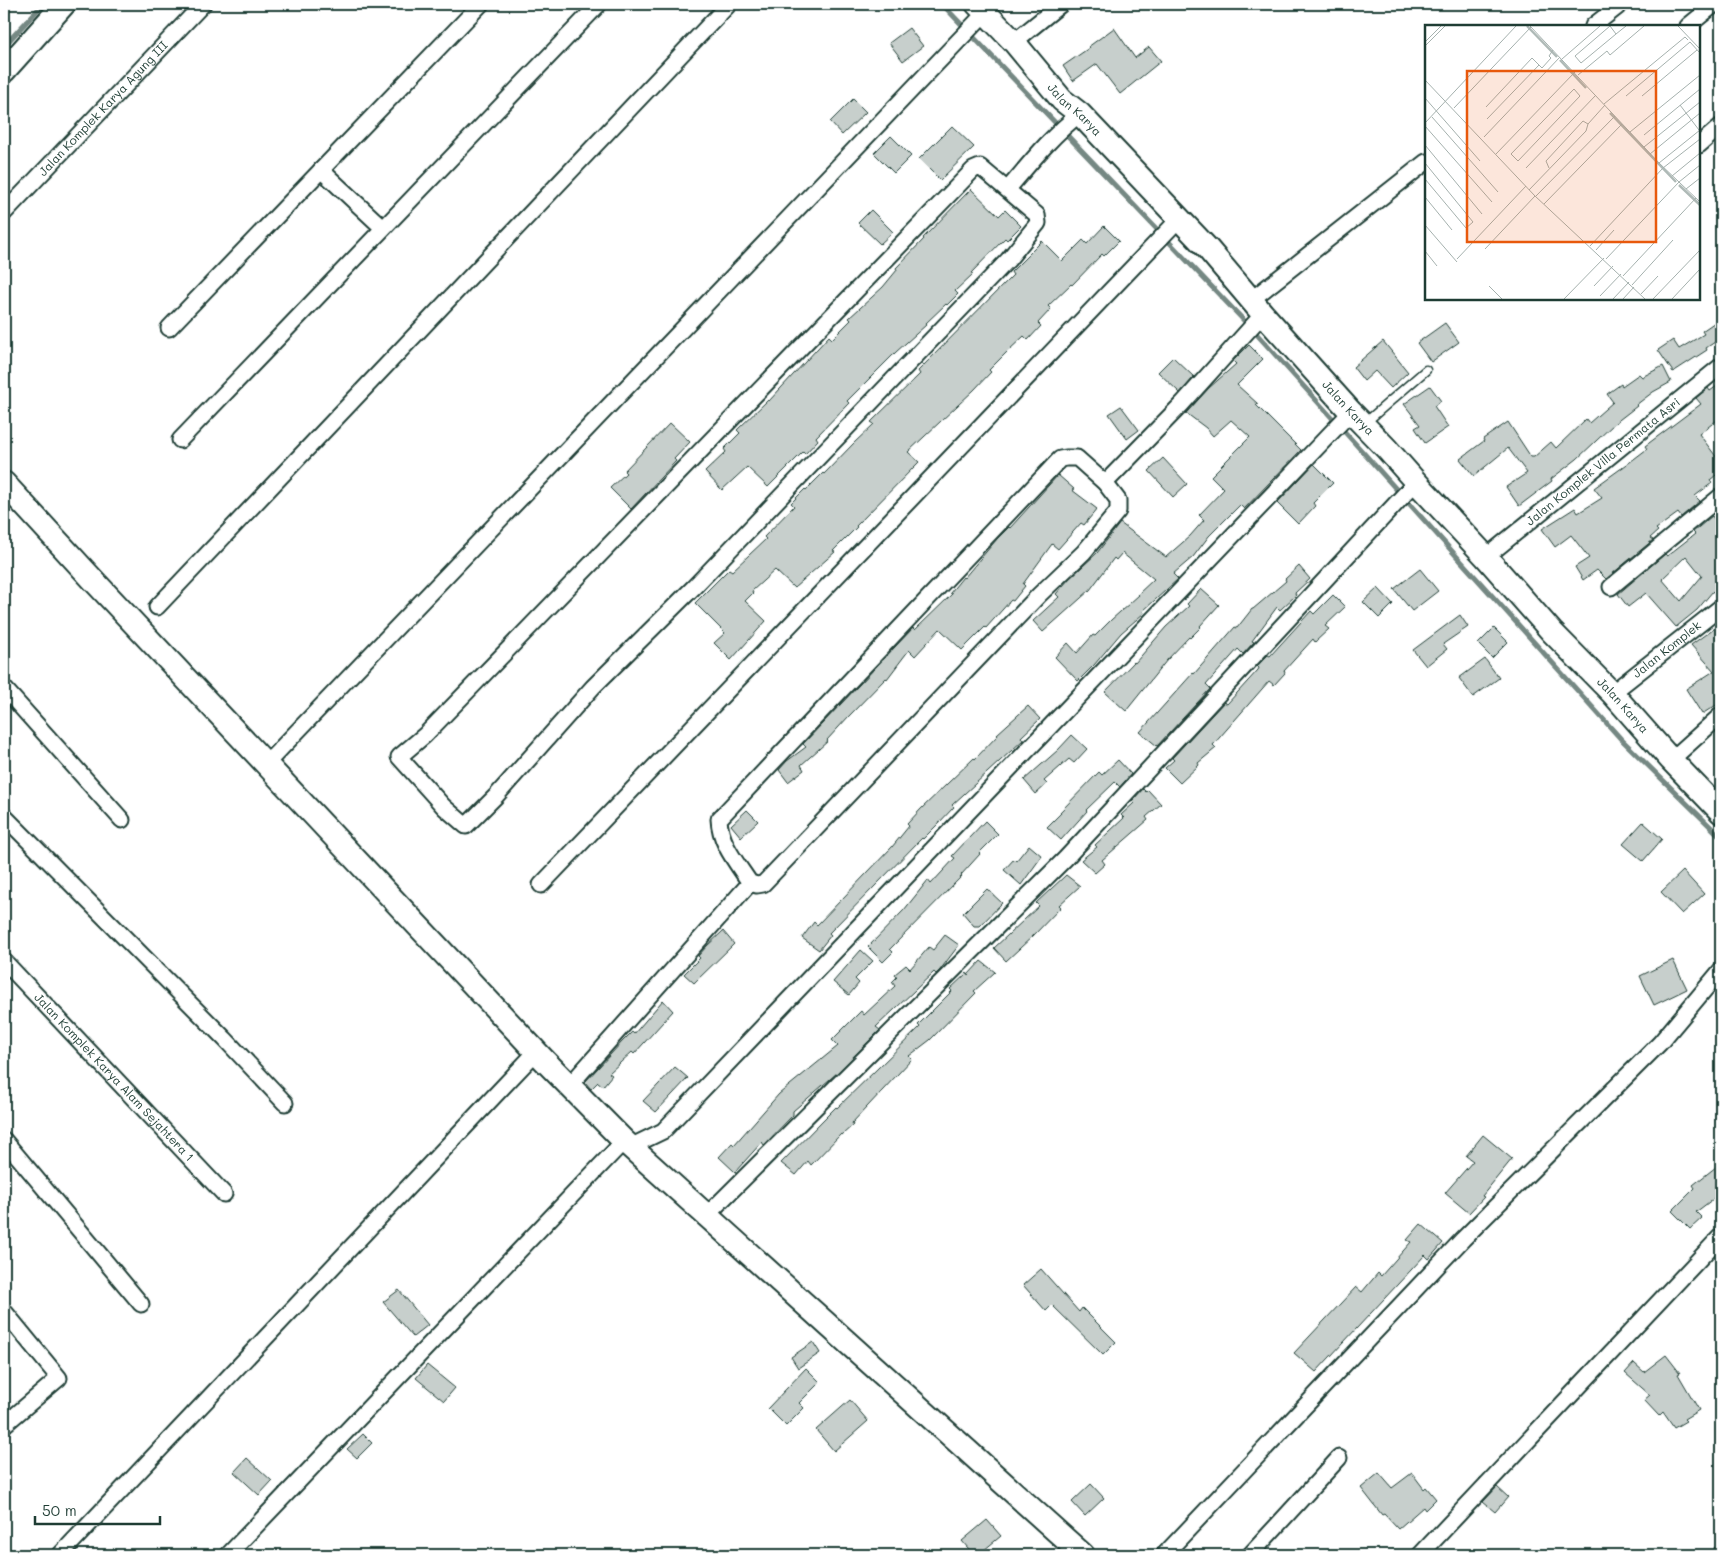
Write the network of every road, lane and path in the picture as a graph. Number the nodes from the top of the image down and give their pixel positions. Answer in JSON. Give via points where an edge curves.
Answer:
{"nodes":[{"id":1,"x":64,"y":4,"type":"edge"},
{"id":2,"x":203,"y":4,"type":"edge"},
{"id":3,"x":481,"y":4,"type":"edge"},
{"id":4,"x":599,"y":4,"type":"edge"},
{"id":5,"x":729,"y":4,"type":"edge"},
{"id":6,"x":1061,"y":4,"type":"edge"},
{"id":7,"x":1621,"y":4,"type":"edge"},
{"id":8,"x":1714,"y":4,"type":"edge"},
{"id":9,"x":979,"y":13,"type":"edge"},
{"id":10,"x":1594,"y":25,"type":"edge"},
{"id":11,"x":1689,"y":25,"type":"edge"},
{"id":12,"x":1014,"y":42,"type":"junction"},
{"id":13,"x":4,"y":71,"type":"edge"},
{"id":14,"x":1075,"y":118,"type":"junction"},
{"id":15,"x":1721,"y":126,"type":"edge"},
{"id":16,"x":1700,"y":144,"type":"edge"},
{"id":17,"x":1425,"y":163,"type":"edge"},
{"id":18,"x":322,"y":170,"type":"junction"},
{"id":19,"x":1008,"y":189,"type":"junction"},
{"id":20,"x":4,"y":213,"type":"edge"},
{"id":21,"x":1179,"y":218,"type":"junction"},
{"id":22,"x":383,"y":228,"type":"junction"},
{"id":23,"x":1257,"y":312,"type":"junction"},
{"id":24,"x":169,"y":328,"type":"dead end"},
{"id":25,"x":1721,"y":366,"type":"edge"},
{"id":26,"x":1426,"y":370,"type":"dead end"},
{"id":27,"x":1354,"y":418,"type":"junction"},
{"id":28,"x":180,"y":440,"type":"dead end"},
{"id":29,"x":4,"y":482,"type":"edge"},
{"id":30,"x":1105,"y":483,"type":"junction"},
{"id":31,"x":1412,"y":486,"type":"junction"},
{"id":32,"x":1721,"y":496,"type":"edge"},
{"id":33,"x":1486,"y":557,"type":"junction"},
{"id":34,"x":1611,"y":587,"type":"dead end"},
{"id":35,"x":157,"y":607,"type":"dead end"},
{"id":36,"x":1721,"y":607,"type":"edge"},
{"id":37,"x":4,"y":688,"type":"edge"},
{"id":38,"x":1612,"y":694,"type":"junction"},
{"id":39,"x":1721,"y":715,"type":"edge"},
{"id":40,"x":1671,"y":760,"type":"junction"},
{"id":41,"x":266,"y":764,"type":"junction"},
{"id":42,"x":1721,"y":812,"type":"edge"},
{"id":43,"x":4,"y":816,"type":"edge"},
{"id":44,"x":122,"y":820,"type":"dead end"},
{"id":45,"x":750,"y":883,"type":"junction"},
{"id":46,"x":541,"y":885,"type":"dead end"},
{"id":47,"x":4,"y":961,"type":"edge"},
{"id":48,"x":1721,"y":970,"type":"edge"},
{"id":49,"x":536,"y":1052,"type":"junction"},
{"id":50,"x":569,"y":1086,"type":"junction"},
{"id":51,"x":285,"y":1103,"type":"dead end"},
{"id":52,"x":4,"y":1140,"type":"edge"},
{"id":53,"x":627,"y":1144,"type":"junction"},
{"id":54,"x":224,"y":1194,"type":"dead end"},
{"id":55,"x":706,"y":1216,"type":"junction"},
{"id":56,"x":1721,"y":1236,"type":"edge"},
{"id":57,"x":141,"y":1304,"type":"dead end"},
{"id":58,"x":4,"y":1311,"type":"edge"},
{"id":59,"x":4,"y":1425,"type":"edge"},
{"id":60,"x":1339,"y":1458,"type":"dead end"},
{"id":61,"x":60,"y":1555,"type":"edge"},
{"id":62,"x":228,"y":1555,"type":"edge"},
{"id":63,"x":1083,"y":1555,"type":"edge"},
{"id":64,"x":1164,"y":1555,"type":"edge"},
{"id":65,"x":1250,"y":1555,"type":"edge"},
{"id":66,"x":1420,"y":1555,"type":"edge"}],
"edges":[{"from":1,"to":13,"type":"street"},
{"from":2,"to":20,"type":"street","name":"Jalan Komplek Karya Agung III"},
{"from":3,"to":18,"type":"street"},
{"from":4,"to":22,"type":"street"},
{"from":5,"to":35,"type":"street"},
{"from":6,"to":12,"type":"street"},
{"from":7,"to":10,"type":"street"},
{"from":8,"to":11,"type":"street"},
{"from":9,"to":12,"type":"street","name":"Jalan Karya"},
{"from":9,"to":41,"type":"street","via":[[961,38]]},
{"from":12,"to":14,"type":"street","name":"Jalan Karya"},
{"from":14,"to":19,"type":"street"},
{"from":14,"to":21,"type":"street","name":"Jalan Karya"},
{"from":15,"to":16,"type":"street"},
{"from":17,"to":23,"type":"street"},
{"from":18,"to":22,"type":"street"},
{"from":18,"to":24,"type":"street"},
{"from":19,"to":19,"type":"street","via":[[1037,215],[1038,223],[1008,260],[693,588],[592,687],[466,826],[444,807],[399,757],[425,735],[973,170],[980,167]]},
{"from":21,"to":23,"type":"street","name":"Jalan Karya","via":[[1208,249]]},
{"from":21,"to":46,"type":"street"},
{"from":22,"to":28,"type":"street"},
{"from":23,"to":27,"type":"street","name":"Jalan Karya"},
{"from":23,"to":30,"type":"street","via":[[1246,332]]},
{"from":25,"to":33,"type":"street","name":"Jalan Komplek Villa Permata Asri"},
{"from":26,"to":27,"type":"lane"},
{"from":27,"to":31,"type":"street","name":"Jalan Karya","via":[[1386,448]]},
{"from":27,"to":53,"type":"street","via":[[1333,430],[663,1131]]},
{"from":29,"to":41,"type":"street"},
{"from":30,"to":45,"type":"street","via":[[1118,500],[1118,511],[1084,552],[763,884]]},
{"from":30,"to":45,"type":"street","via":[[1076,458],[1060,460],[718,819],[724,844]]},
{"from":31,"to":33,"type":"street","name":"Jalan Karya"},
{"from":31,"to":55,"type":"street","via":[[1064,860]]},
{"from":32,"to":34,"type":"street"},
{"from":33,"to":38,"type":"street","name":"Jalan Karya"},
{"from":36,"to":38,"type":"street","name":"Jalan Komplek"},
{"from":37,"to":44,"type":"street"},
{"from":38,"to":40,"type":"street","name":"Jalan Karya"},
{"from":39,"to":40,"type":"street"},
{"from":40,"to":42,"type":"street","name":"Jalan Karya"},
{"from":41,"to":49,"type":"street"},
{"from":43,"to":51,"type":"street"},
{"from":45,"to":50,"type":"street"},
{"from":47,"to":54,"type":"street","name":"Jalan Komplek Karya Alam Sejahtera 1"},
{"from":48,"to":64,"type":"street","via":[[1660,1043],[1463,1239]]},
{"from":49,"to":50,"type":"street"},
{"from":49,"to":61,"type":"street"},
{"from":50,"to":53,"type":"street"},
{"from":52,"to":57,"type":"street"},
{"from":53,"to":55,"type":"street"},
{"from":53,"to":62,"type":"street"},
{"from":55,"to":63,"type":"street"},
{"from":56,"to":66,"type":"street"},
{"from":58,"to":59,"type":"street","via":[[59,1378]]},
{"from":60,"to":65,"type":"street"}]}
